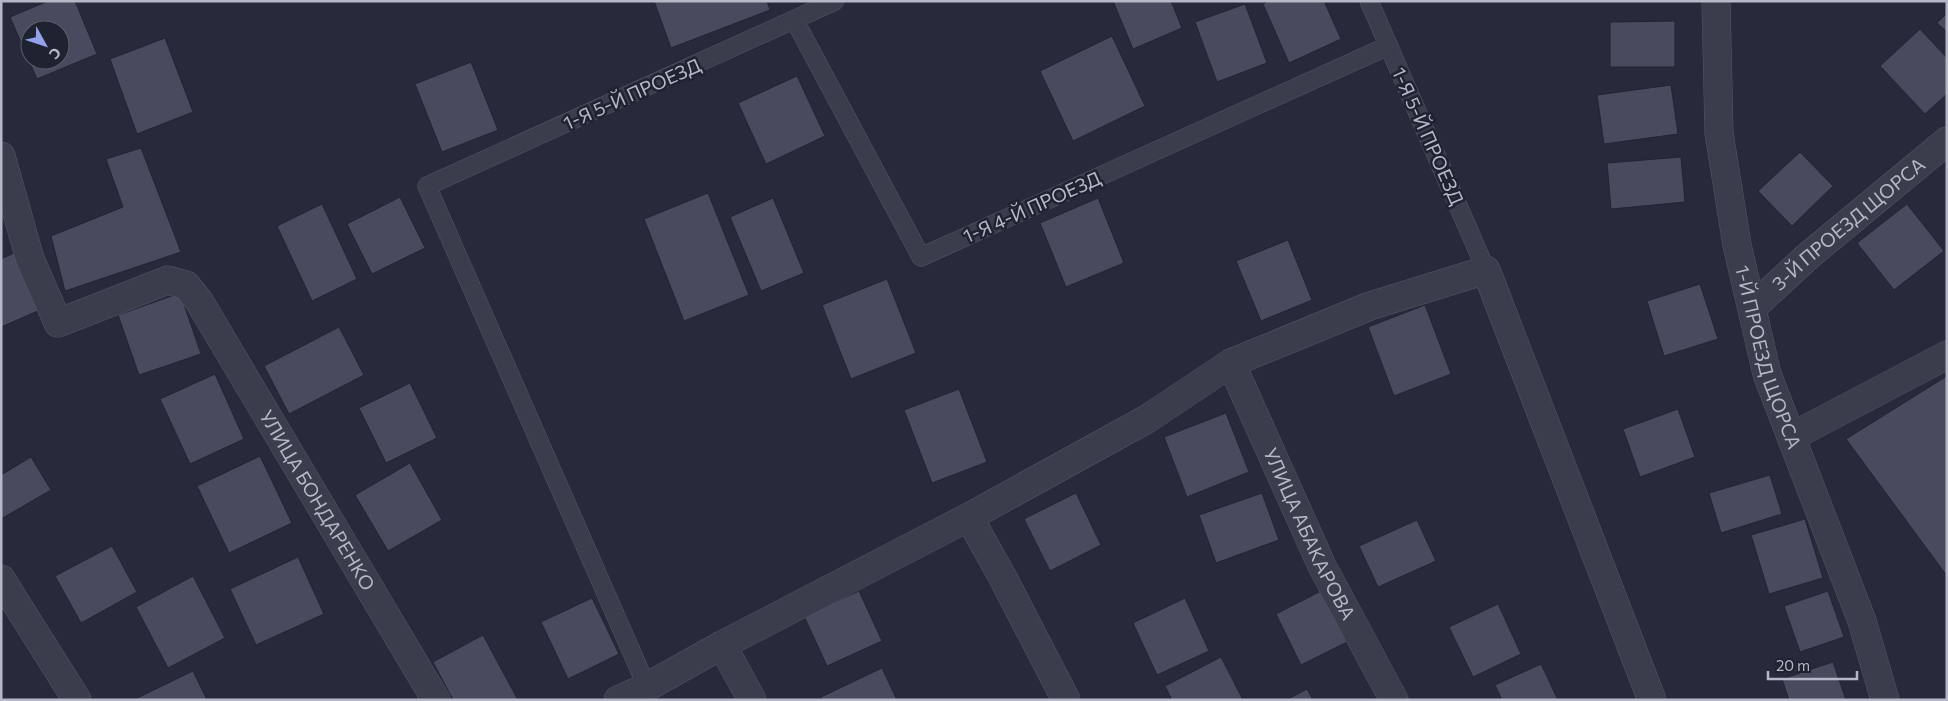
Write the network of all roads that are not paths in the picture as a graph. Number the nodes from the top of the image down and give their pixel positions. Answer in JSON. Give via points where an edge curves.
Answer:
{"nodes":[{"id":1,"x":835,"y":1,"type":"edge"},
{"id":2,"x":1369,"y":1,"type":"edge"},
{"id":3,"x":1734,"y":1,"type":"edge"},
{"id":4,"x":1716,"y":13,"type":"edge"},
{"id":5,"x":794,"y":21,"type":"junction"},
{"id":6,"x":1388,"y":46,"type":"junction"},
{"id":7,"x":1947,"y":142,"type":"edge"},
{"id":8,"x":1,"y":156,"type":"edge"},
{"id":9,"x":1486,"y":270,"type":"junction"},
{"id":10,"x":1752,"y":308,"type":"junction"},
{"id":11,"x":1947,"y":355,"type":"edge"},
{"id":12,"x":1231,"y":363,"type":"junction"},
{"id":13,"x":1791,"y":437,"type":"junction"},
{"id":14,"x":969,"y":517,"type":"junction"},
{"id":15,"x":1,"y":579,"type":"edge"},
{"id":16,"x":722,"y":645,"type":"junction"},
{"id":17,"x":647,"y":687,"type":"junction"},
{"id":18,"x":78,"y":700,"type":"edge"},
{"id":19,"x":436,"y":700,"type":"edge"},
{"id":20,"x":618,"y":700,"type":"edge"},
{"id":21,"x":752,"y":700,"type":"edge"},
{"id":22,"x":1066,"y":700,"type":"edge"},
{"id":23,"x":1394,"y":700,"type":"edge"},
{"id":24,"x":1652,"y":700,"type":"edge"},
{"id":25,"x":1885,"y":700,"type":"edge"}],
"edges":[{"from":1,"to":5,"type":"lane","name":"1-Я 5-Й ПРОЕЗД"},
{"from":2,"to":6,"type":"lane","name":"1-Я 5-Й ПРОЕЗД"},
{"from":3,"to":4,"type":"street"},
{"from":4,"to":10,"type":"street","name":"1-Й ПРОЕЗД ЩОРСА","via":[[1720,133],[1737,245]]},
{"from":5,"to":6,"type":"lane","name":"1-Я 4-Й ПРОЕЗД","via":[[921,257]]},
{"from":5,"to":17,"type":"lane","name":"1-Я 5-Й ПРОЕЗД","via":[[427,186]]},
{"from":6,"to":9,"type":"lane","name":"1-Я 5-Й ПРОЕЗД"},
{"from":7,"to":10,"type":"street","name":"3-Й ПРОЕЗД ЩОРСА","via":[[1807,257]]},
{"from":8,"to":19,"type":"street","name":"УЛИЦА БОНДАРЕНКО","via":[[30,259],[58,323],[168,280],[186,285]]},
{"from":9,"to":12,"type":"street","via":[[1370,306]]},
{"from":9,"to":24,"type":"street"},
{"from":10,"to":13,"type":"street","name":"1-Й ПРОЕЗД ЩОРСА","via":[[1767,374]]},
{"from":11,"to":13,"type":"street"},
{"from":12,"to":14,"type":"street","via":[[1147,419]]},
{"from":12,"to":23,"type":"street","name":"УЛИЦА АБАКАРОВА","via":[[1322,566]]},
{"from":13,"to":25,"type":"street","name":"1-Й ПРОЕЗД ЩОРСА","via":[[1862,621]]},
{"from":14,"to":16,"type":"street"},
{"from":14,"to":22,"type":"street"},
{"from":15,"to":18,"type":"street"},
{"from":16,"to":17,"type":"street"},
{"from":16,"to":21,"type":"street"},
{"from":17,"to":20,"type":"street"}]}
